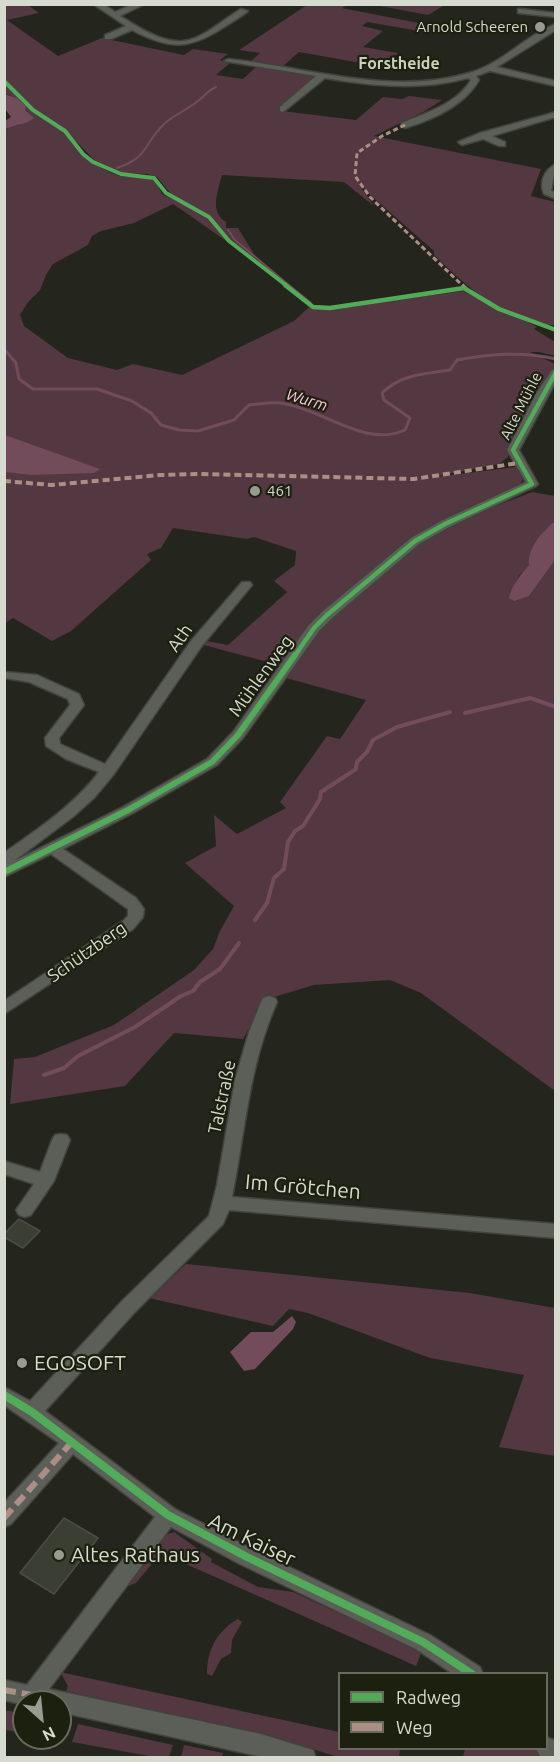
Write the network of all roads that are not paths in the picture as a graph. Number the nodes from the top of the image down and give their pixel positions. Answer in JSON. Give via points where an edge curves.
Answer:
{"nodes":[{"id":1,"x":96,"y":4,"type":"edge"},
{"id":2,"x":141,"y":4,"type":"edge"},
{"id":3,"x":244,"y":11,"type":"dead end"},
{"id":4,"x":521,"y":11,"type":"dead end"},
{"id":5,"x":554,"y":11,"type":"edge"},
{"id":6,"x":115,"y":15,"type":"junction"},
{"id":7,"x":555,"y":25,"type":"edge"},
{"id":8,"x":134,"y":26,"type":"junction"},
{"id":9,"x":162,"y":30,"type":"dead end"},
{"id":10,"x":151,"y":35,"type":"junction"},
{"id":11,"x":108,"y":37,"type":"dead end"},
{"id":12,"x":228,"y":61,"type":"dead end"},
{"id":13,"x":490,"y":68,"type":"junction"},
{"id":14,"x":323,"y":75,"type":"junction"},
{"id":15,"x":470,"y":75,"type":"junction"},
{"id":16,"x":555,"y":84,"type":"edge"},
{"id":17,"x":283,"y":109,"type":"dead end"},
{"id":18,"x":555,"y":114,"type":"edge"},
{"id":19,"x":405,"y":125,"type":"dead end"},
{"id":20,"x":483,"y":135,"type":"junction"},
{"id":21,"x":462,"y":142,"type":"dead end"},
{"id":22,"x":502,"y":144,"type":"dead end"},
{"id":23,"x":555,"y":167,"type":"edge"},
{"id":24,"x":555,"y":196,"type":"edge"},
{"id":25,"x":555,"y":372,"type":"edge"},
{"id":26,"x":532,"y":484,"type":"joint"},
{"id":27,"x":246,"y":585,"type":"dead end"},
{"id":28,"x":10,"y":675,"type":"dead end"},
{"id":29,"x":109,"y":771,"type":"junction"},
{"id":30,"x":52,"y":848,"type":"junction"},
{"id":31,"x":4,"y":861,"type":"edge"},
{"id":32,"x":4,"y":872,"type":"edge"},
{"id":33,"x":269,"y":1002,"type":"dead end"},
{"id":34,"x":4,"y":1009,"type":"edge"},
{"id":35,"x":61,"y":1140,"type":"dead end"},
{"id":36,"x":4,"y":1167,"type":"edge"},
{"id":37,"x":45,"y":1181,"type":"junction"},
{"id":38,"x":223,"y":1203,"type":"junction"},
{"id":39,"x":25,"y":1209,"type":"dead end"},
{"id":40,"x":555,"y":1231,"type":"edge"},
{"id":41,"x":4,"y":1395,"type":"edge"},
{"id":42,"x":32,"y":1412,"type":"junction"},
{"id":43,"x":71,"y":1443,"type":"junction"},
{"id":44,"x":168,"y":1515,"type":"junction"},
{"id":45,"x":4,"y":1518,"type":"edge"},
{"id":46,"x":469,"y":1672,"type":"edge"},
{"id":47,"x":36,"y":1690,"type":"edge"},
{"id":48,"x":72,"y":1704,"type":"edge"},
{"id":49,"x":305,"y":1758,"type":"edge"}],
"edges":[{"from":1,"to":6,"type":"street"},
{"from":2,"to":6,"type":"street"},
{"from":3,"to":10,"type":"street","via":[[190,42]]},
{"from":4,"to":5,"type":"street"},
{"from":5,"to":7,"type":"street"},
{"from":6,"to":8,"type":"street"},
{"from":7,"to":13,"type":"street"},
{"from":8,"to":10,"type":"street"},
{"from":8,"to":11,"type":"street"},
{"from":9,"to":10,"type":"street"},
{"from":12,"to":14,"type":"street"},
{"from":13,"to":15,"type":"street"},
{"from":13,"to":16,"type":"street"},
{"from":14,"to":15,"type":"street","via":[[402,85]]},
{"from":14,"to":17,"type":"street"},
{"from":15,"to":19,"type":"street","via":[[474,84],[463,95]]},
{"from":18,"to":20,"type":"street"},
{"from":20,"to":21,"type":"street"},
{"from":20,"to":22,"type":"street"},
{"from":23,"to":24,"type":"street","via":[[546,187]]},
{"from":25,"to":26,"type":"street","name":"Alte Mühle","via":[[513,450]]},
{"from":26,"to":30,"type":"street","name":"Mühlenweg","via":[[415,541],[327,615],[238,735],[203,769]]},
{"from":27,"to":29,"type":"street","name":"Ath","via":[[196,644]]},
{"from":28,"to":29,"type":"street","via":[[32,678],[74,697],[77,705],[52,738],[53,746]]},
{"from":29,"to":31,"type":"street","name":"Ath","via":[[69,813]]},
{"from":30,"to":32,"type":"street","name":"Mühlenweg"},
{"from":30,"to":34,"type":"street","name":"Schützberg","via":[[130,902],[136,909],[135,917]]},
{"from":33,"to":38,"type":"street","name":"Talstraße","via":[[259,1023],[234,1125]]},
{"from":35,"to":37,"type":"street"},
{"from":36,"to":37,"type":"street"},
{"from":37,"to":39,"type":"street"},
{"from":38,"to":40,"type":"street","name":"Im Grötchen"},
{"from":38,"to":42,"type":"street","name":"Im Grötchen","via":[[217,1219],[129,1306]]},
{"from":41,"to":42,"type":"street","name":"Am Kaiser"},
{"from":42,"to":43,"type":"street","name":"Am Kaiser"},
{"from":43,"to":44,"type":"street","name":"Am Kaiser"},
{"from":43,"to":45,"type":"street"},
{"from":44,"to":46,"type":"street","name":"Am Kaiser","via":[[423,1642]]},
{"from":44,"to":47,"type":"street"},
{"from":48,"to":49,"type":"street"}]}
